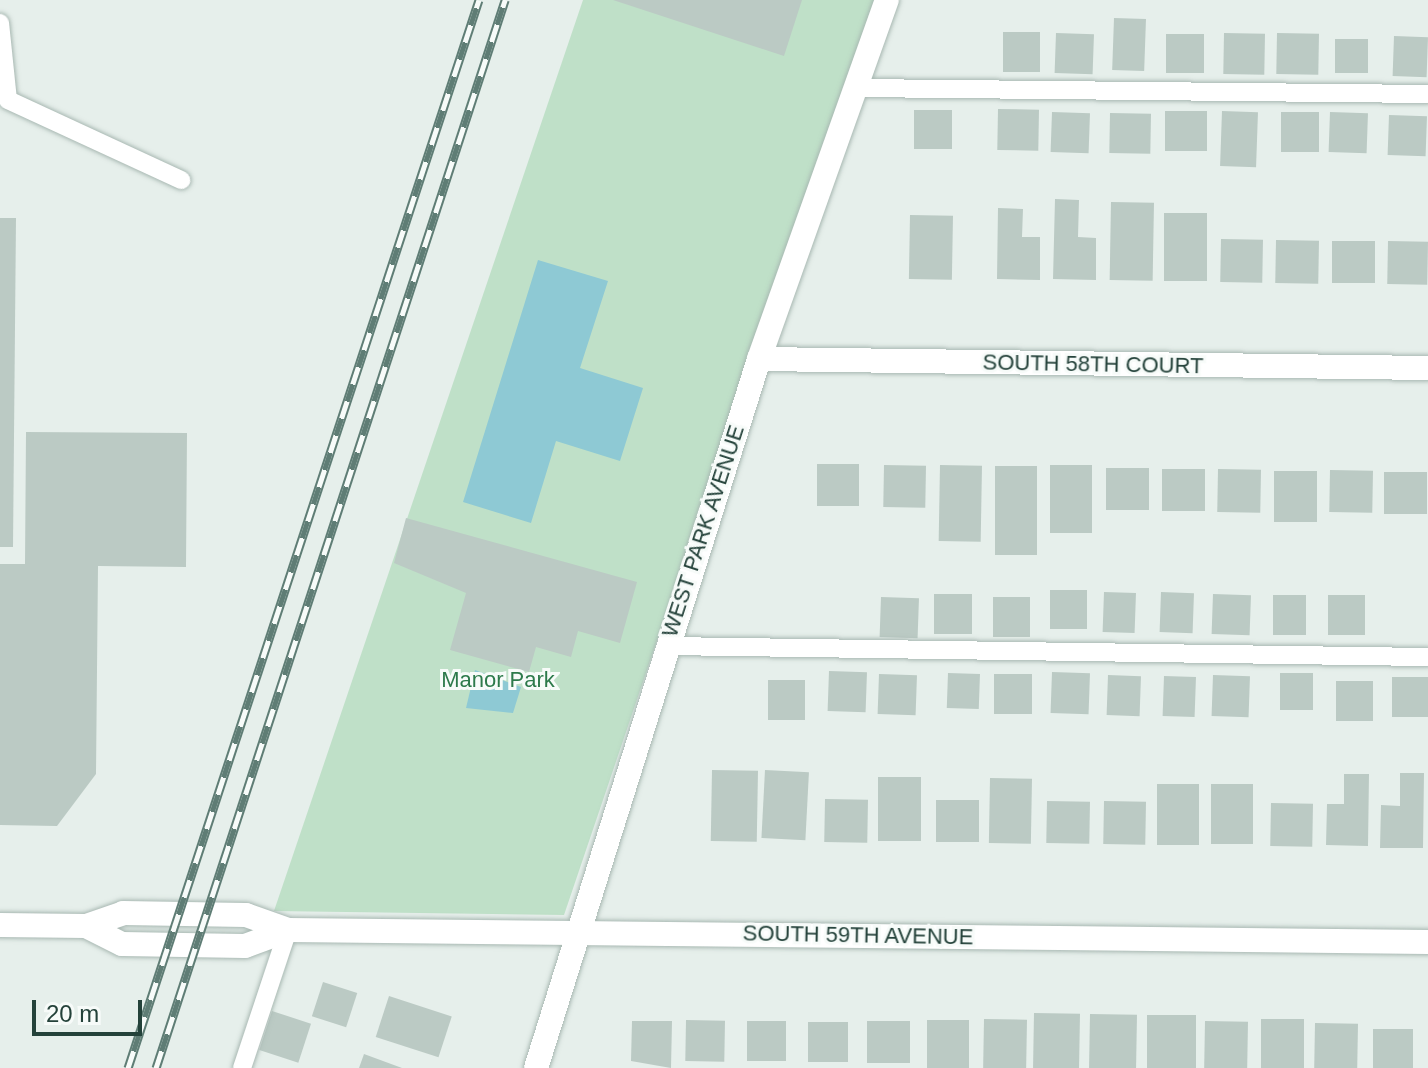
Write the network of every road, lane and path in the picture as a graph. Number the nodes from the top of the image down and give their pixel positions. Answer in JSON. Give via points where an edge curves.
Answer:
{"nodes":[{"id":1,"x":887,"y":0,"type":"edge"},
{"id":2,"x":0,"y":23,"type":"edge"},
{"id":3,"x":856,"y":88,"type":"junction"},
{"id":4,"x":1428,"y":94,"type":"edge"},
{"id":5,"x":4,"y":105,"type":"edge"},
{"id":6,"x":181,"y":180,"type":"dead end"},
{"id":7,"x":759,"y":359,"type":"junction"},
{"id":8,"x":1428,"y":368,"type":"edge"},
{"id":9,"x":666,"y":646,"type":"junction"},
{"id":10,"x":1428,"y":657,"type":"edge"},
{"id":11,"x":0,"y":925,"type":"edge"},
{"id":12,"x":288,"y":930,"type":"junction"},
{"id":13,"x":578,"y":933,"type":"junction"},
{"id":14,"x":1428,"y":942,"type":"edge"},
{"id":15,"x":242,"y":1068,"type":"edge"},
{"id":16,"x":536,"y":1068,"type":"edge"}],
"edges":[{"from":1,"to":3,"type":"street","name":"WEST PARK AVENUE"},
{"from":2,"to":5,"type":"lane"},
{"from":3,"to":4,"type":"lane"},
{"from":3,"to":7,"type":"street","name":"WEST PARK AVENUE"},
{"from":5,"to":6,"type":"lane"},
{"from":7,"to":8,"type":"street","name":"SOUTH 58TH COURT"},
{"from":7,"to":9,"type":"street","name":"WEST PARK AVENUE"},
{"from":9,"to":10,"type":"lane"},
{"from":9,"to":13,"type":"street","name":"WEST PARK AVENUE"},
{"from":11,"to":12,"type":"street","name":"SOUTH 59TH AVENUE","via":[[86,926],[122,944],[168,945],[245,946]]},
{"from":12,"to":13,"type":"street","name":"SOUTH 59TH AVENUE"},
{"from":12,"to":15,"type":"lane"},
{"from":13,"to":14,"type":"street","name":"SOUTH 59TH AVENUE"},
{"from":13,"to":16,"type":"street","name":"WEST PARK AVENUE"}]}
